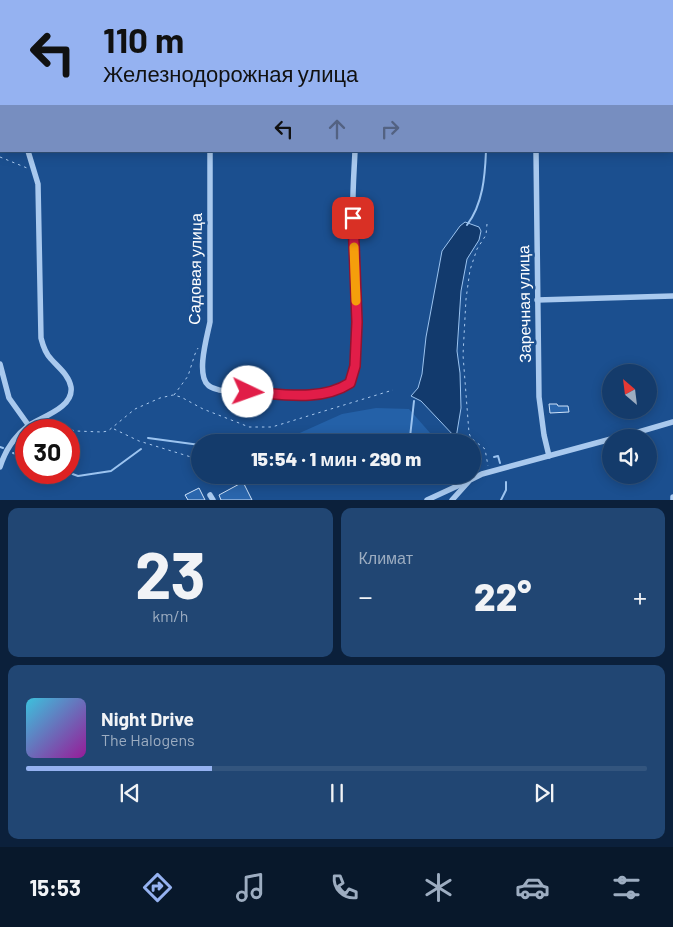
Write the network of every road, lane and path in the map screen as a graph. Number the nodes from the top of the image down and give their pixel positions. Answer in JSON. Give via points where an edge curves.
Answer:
{"nodes":[{"id":1,"x":28,"y":152,"type":"edge"},
{"id":2,"x":210,"y":152,"type":"edge"},
{"id":3,"x":355,"y":152,"type":"edge"},
{"id":4,"x":536,"y":152,"type":"edge"},
{"id":5,"x":0,"y":156,"type":"edge"},
{"id":6,"x":36,"y":174,"type":"junction"},
{"id":7,"x":487,"y":224,"type":"dead end"},
{"id":8,"x":673,"y":296,"type":"edge"},
{"id":9,"x":537,"y":300,"type":"junction"},
{"id":10,"x":205,"y":343,"type":"junction"},
{"id":11,"x":0,"y":364,"type":"edge"},
{"id":12,"x":394,"y":390,"type":"dead end"},
{"id":13,"x":173,"y":395,"type":"junction"},
{"id":14,"x":23,"y":419,"type":"edge"},
{"id":15,"x":43,"y":419,"type":"edge"},
{"id":16,"x":673,"y":422,"type":"edge"},
{"id":17,"x":112,"y":429,"type":"junction"},
{"id":18,"x":649,"y":429,"type":"edge"},
{"id":19,"x":80,"y":431,"type":"edge"},
{"id":20,"x":15,"y":441,"type":"edge"},
{"id":21,"x":602,"y":441,"type":"edge"},
{"id":22,"x":549,"y":456,"type":"junction"},
{"id":23,"x":191,"y":457,"type":"edge"},
{"id":24,"x":0,"y":467,"type":"edge"},
{"id":25,"x":486,"y":473,"type":"junction"},
{"id":26,"x":481,"y":475,"type":"edge"},
{"id":27,"x":461,"y":484,"type":"edge"},
{"id":28,"x":466,"y":484,"type":"edge"},
{"id":29,"x":427,"y":500,"type":"edge"},
{"id":30,"x":452,"y":500,"type":"edge"}],
"edges":[{"from":1,"to":6,"type":"street"},
{"from":2,"to":10,"type":"street","name":"Садовая улица","via":[[210,322]]},
{"from":3,"to":10,"type":"street","name":"Садовая улица","via":[[353,218],[357,322],[355,366],[350,383],[308,395],[219,390],[208,385],[203,375]]},
{"from":4,"to":9,"type":"street","name":"Заречная улица"},
{"from":5,"to":6,"type":"path"},
{"from":6,"to":15,"type":"street","via":[[40,207],[41,338],[45,352],[69,380],[71,391],[66,402]]},
{"from":7,"to":25,"type":"path","via":[[486,235],[470,270],[463,326],[469,433],[485,449]]},
{"from":8,"to":9,"type":"street"},
{"from":9,"to":22,"type":"street","name":"Заречная улица","via":[[540,397]]},
{"from":10,"to":13,"type":"path","via":[[196,351],[188,376]]},
{"from":11,"to":14,"type":"street","via":[[9,398]]},
{"from":12,"to":13,"type":"path","via":[[272,427],[239,424]]},
{"from":13,"to":17,"type":"path","via":[[136,409]]},
{"from":16,"to":18,"type":"street"},
{"from":17,"to":19,"type":"path","via":[[102,432]]},
{"from":17,"to":23,"type":"path"},
{"from":20,"to":24,"type":"street"},
{"from":21,"to":22,"type":"street"},
{"from":22,"to":25,"type":"street"},
{"from":25,"to":26,"type":"street"},
{"from":27,"to":29,"type":"street"},
{"from":28,"to":30,"type":"street"}]}
